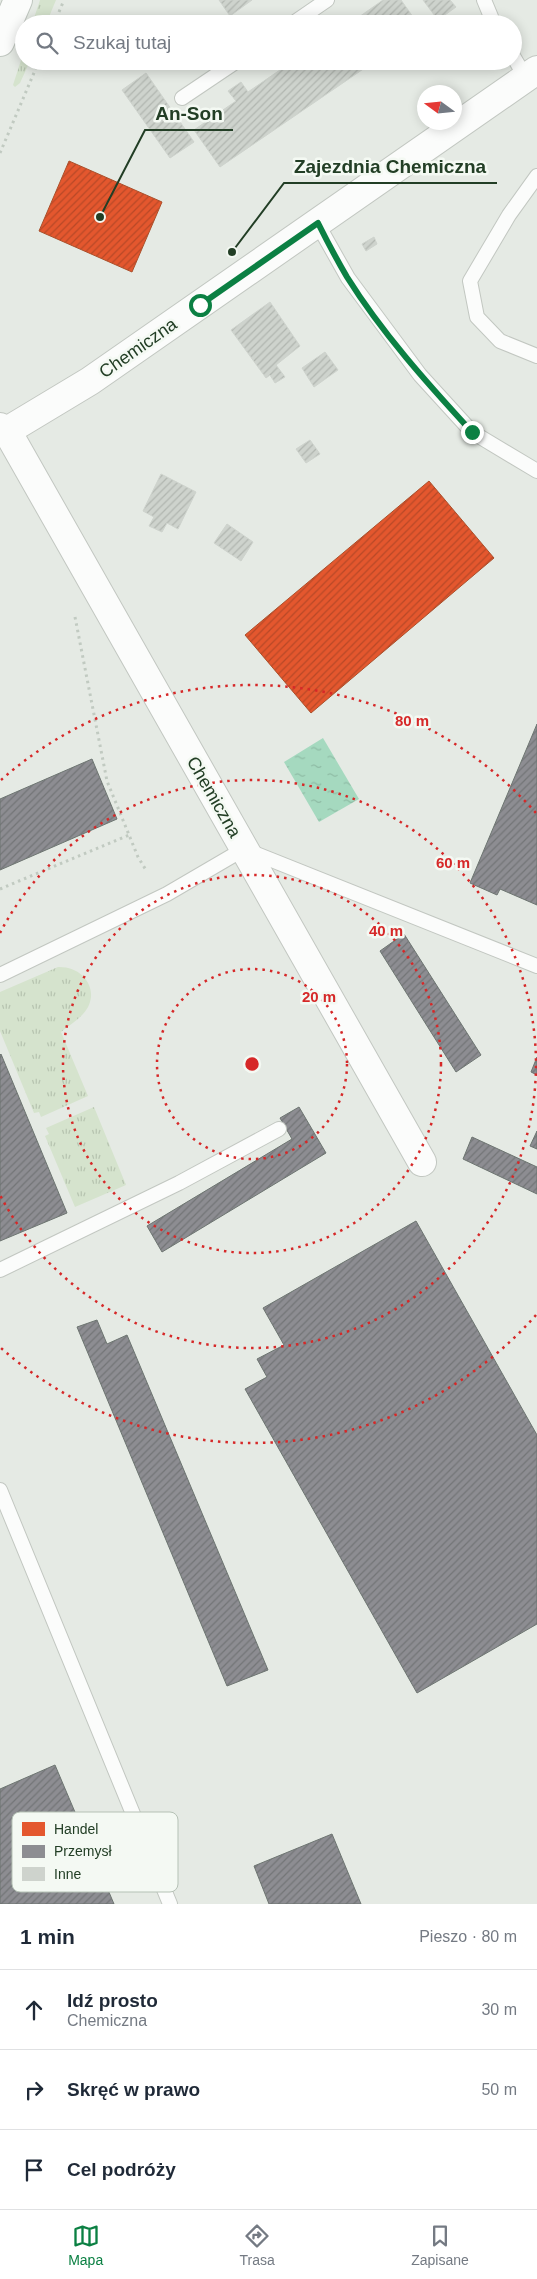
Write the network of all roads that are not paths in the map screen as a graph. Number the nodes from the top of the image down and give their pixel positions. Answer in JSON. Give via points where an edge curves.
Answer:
{"nodes":[{"id":1,"x":18,"y":0,"type":"edge"},
{"id":2,"x":327,"y":0,"type":"edge"},
{"id":3,"x":484,"y":0,"type":"edge"},
{"id":4,"x":305,"y":15,"type":"edge"},
{"id":5,"x":490,"y":15,"type":"edge"},
{"id":6,"x":0,"y":42,"type":"edge"},
{"id":7,"x":525,"y":68,"type":"edge"},
{"id":8,"x":224,"y":70,"type":"edge"},
{"id":9,"x":182,"y":98,"type":"dead end"},
{"id":10,"x":537,"y":176,"type":"edge"},
{"id":11,"x":318,"y":223,"type":"junction"},
{"id":12,"x":537,"y":356,"type":"edge"},
{"id":13,"x":2,"y":431,"type":"edge"},
{"id":14,"x":537,"y":471,"type":"edge"},
{"id":15,"x":244,"y":849,"type":"junction"},
{"id":16,"x":537,"y":966,"type":"edge"},
{"id":17,"x":0,"y":975,"type":"edge"},
{"id":18,"x":279,"y":1129,"type":"dead end"},
{"id":19,"x":422,"y":1162,"type":"dead end"},
{"id":20,"x":0,"y":1270,"type":"edge"},
{"id":21,"x":0,"y":1490,"type":"edge"},
{"id":22,"x":132,"y":1812,"type":"edge"},
{"id":23,"x":165,"y":1892,"type":"edge"},
{"id":24,"x":170,"y":1904,"type":"edge"}],
"edges":[{"from":1,"to":6,"type":"street"},
{"from":2,"to":4,"type":"lane"},
{"from":3,"to":5,"type":"lane"},
{"from":7,"to":11,"type":"street","name":"Chemiczna"},
{"from":8,"to":9,"type":"lane"},
{"from":10,"to":12,"type":"lane","via":[[509,215],[470,281],[477,317],[500,341]]},
{"from":11,"to":13,"type":"street","name":"Chemiczna","via":[[90,381]]},
{"from":11,"to":14,"type":"lane","via":[[348,278],[420,376],[472,432]]},
{"from":13,"to":15,"type":"street","name":"Chemiczna"},
{"from":15,"to":16,"type":"lane"},
{"from":15,"to":17,"type":"lane","via":[[167,894]]},
{"from":15,"to":19,"type":"street","name":"Chemiczna"},
{"from":18,"to":20,"type":"lane","via":[[179,1183]]},
{"from":21,"to":22,"type":"lane"},
{"from":23,"to":24,"type":"lane"}]}
